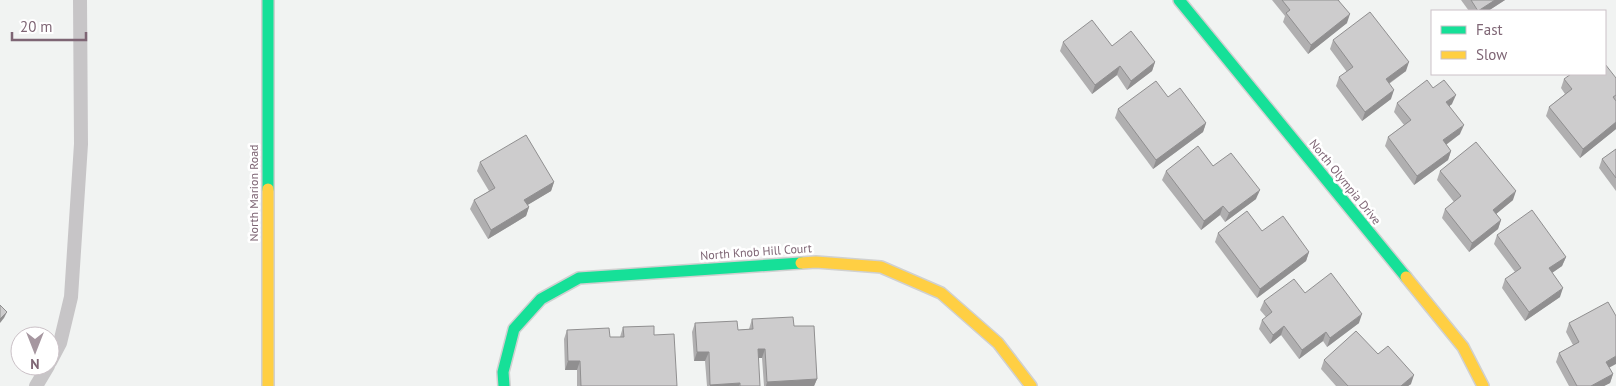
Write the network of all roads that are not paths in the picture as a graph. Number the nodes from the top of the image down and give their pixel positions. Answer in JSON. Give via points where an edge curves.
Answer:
{"nodes":[{"id":1,"x":80,"y":0,"type":"edge"},
{"id":2,"x":268,"y":0,"type":"edge"},
{"id":3,"x":1179,"y":0,"type":"edge"},
{"id":4,"x":60,"y":343,"type":"edge"},
{"id":5,"x":268,"y":386,"type":"edge"},
{"id":6,"x":504,"y":386,"type":"edge"},
{"id":7,"x":1031,"y":386,"type":"edge"},
{"id":8,"x":1483,"y":386,"type":"edge"}],
"edges":[{"from":1,"to":4,"type":"lane","via":[[81,144],[71,297]]},
{"from":2,"to":5,"type":"street","name":"North Marion Road"},
{"from":3,"to":8,"type":"street","name":"North Olympia Drive","via":[[1463,347]]},
{"from":6,"to":7,"type":"street","name":"North Knob Hill Court","via":[[503,372],[514,329],[541,299],[579,278],[816,262],[881,267],[941,293],[998,343]]}]}
